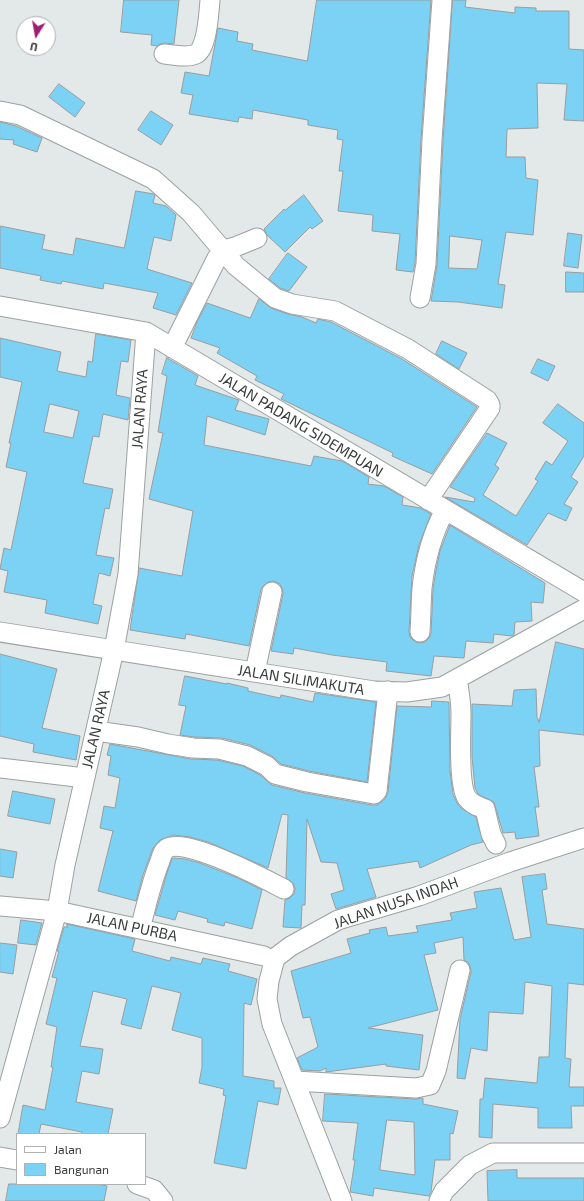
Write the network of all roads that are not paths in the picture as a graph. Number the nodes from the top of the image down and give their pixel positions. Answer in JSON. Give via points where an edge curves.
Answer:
{"nodes":[{"id":1,"x":210,"y":0,"type":"edge"},
{"id":2,"x":442,"y":0,"type":"edge"},
{"id":3,"x":164,"y":54,"type":"dead end"},
{"id":4,"x":0,"y":110,"type":"edge"},
{"id":5,"x":257,"y":238,"type":"dead end"},
{"id":6,"x":223,"y":250,"type":"junction"},
{"id":7,"x":420,"y":298,"type":"dead end"},
{"id":8,"x":0,"y":306,"type":"edge"},
{"id":9,"x":146,"y":332,"type":"junction"},
{"id":10,"x":172,"y":348,"type":"junction"},
{"id":11,"x":428,"y":500,"type":"junction"},
{"id":12,"x":445,"y":510,"type":"junction"},
{"id":13,"x":272,"y":592,"type":"dead end"},
{"id":14,"x":584,"y":592,"type":"edge"},
{"id":15,"x":584,"y":609,"type":"edge"},
{"id":16,"x":0,"y":632,"type":"edge"},
{"id":17,"x":420,"y":632,"type":"dead end"},
{"id":18,"x":114,"y":650,"type":"junction"},
{"id":19,"x":255,"y":672,"type":"junction"},
{"id":20,"x":457,"y":679,"type":"junction"},
{"id":21,"x":388,"y":692,"type":"junction"},
{"id":22,"x":96,"y":731,"type":"junction"},
{"id":23,"x":0,"y":768,"type":"edge"},
{"id":24,"x":85,"y":778,"type":"junction"},
{"id":25,"x":584,"y":838,"type":"edge"},
{"id":26,"x":496,"y":844,"type":"dead end"},
{"id":27,"x":284,"y":888,"type":"dead end"},
{"id":28,"x":0,"y":906,"type":"edge"},
{"id":29,"x":57,"y":911,"type":"junction"},
{"id":30,"x":140,"y":929,"type":"junction"},
{"id":31,"x":264,"y":956,"type":"dead end"},
{"id":32,"x":460,"y":970,"type":"dead end"},
{"id":33,"x":295,"y":1081,"type":"junction"},
{"id":34,"x":0,"y":1118,"type":"edge"},
{"id":35,"x":584,"y":1153,"type":"edge"},
{"id":36,"x":0,"y":1157,"type":"edge"},
{"id":37,"x":16,"y":1160,"type":"edge"},
{"id":38,"x":140,"y":1185,"type":"edge"},
{"id":39,"x":164,"y":1201,"type":"edge"},
{"id":40,"x":342,"y":1201,"type":"edge"},
{"id":41,"x":439,"y":1201,"type":"edge"}],
"edges":[{"from":1,"to":3,"type":"street","via":[[202,48],[196,54],[186,56]]},
{"from":2,"to":7,"type":"street","via":[[426,264]]},
{"from":4,"to":6,"type":"street","via":[[20,115],[152,179],[191,213]]},
{"from":5,"to":6,"type":"street"},
{"from":6,"to":10,"type":"street"},
{"from":6,"to":11,"type":"street","via":[[236,266],[275,298],[292,304],[335,311],[408,349],[487,400],[490,408]]},
{"from":8,"to":9,"type":"street","name":"JALAN PADANG SIDEMPUAN"},
{"from":9,"to":10,"type":"street","name":"JALAN PADANG SIDEMPUAN"},
{"from":9,"to":18,"type":"street","name":"JALAN RAYA","via":[[128,574]]},
{"from":10,"to":11,"type":"street","name":"JALAN PADANG SIDEMPUAN"},
{"from":11,"to":12,"type":"street","name":"JALAN PADANG SIDEMPUAN"},
{"from":12,"to":14,"type":"street","name":"JALAN PADANG SIDEMPUAN"},
{"from":12,"to":17,"type":"street","via":[[437,524],[430,547],[422,588]]},
{"from":13,"to":19,"type":"street"},
{"from":15,"to":20,"type":"street","name":"JALAN SILIMAKUTA"},
{"from":16,"to":18,"type":"street","name":"JALAN SILIMAKUTA"},
{"from":18,"to":19,"type":"street","name":"JALAN SILIMAKUTA"},
{"from":18,"to":22,"type":"street","name":"JALAN RAYA"},
{"from":19,"to":21,"type":"street","name":"JALAN SILIMAKUTA"},
{"from":20,"to":21,"type":"street","name":"JALAN SILIMAKUTA","via":[[442,687]]},
{"from":20,"to":26,"type":"street","via":[[464,791],[472,803],[485,809]]},
{"from":21,"to":22,"type":"street","via":[[377,791],[374,794],[275,774],[267,766],[247,756],[219,749],[193,748]]},
{"from":22,"to":24,"type":"street","name":"JALAN RAYA"},
{"from":23,"to":24,"type":"street"},
{"from":24,"to":29,"type":"street","name":"JALAN RAYA"},
{"from":25,"to":33,"type":"street","name":"JALAN NUSA INDAH","via":[[419,896],[338,920],[291,946],[275,958],[267,999],[269,1012]]},
{"from":27,"to":30,"type":"street","via":[[242,868],[189,848],[172,845],[165,849],[155,872]]},
{"from":28,"to":29,"type":"street","name":"JALAN PURBA"},
{"from":29,"to":30,"type":"street","name":"JALAN PURBA"},
{"from":29,"to":34,"type":"street","name":"JALAN RAYA"},
{"from":30,"to":31,"type":"street","name":"JALAN PURBA"},
{"from":32,"to":33,"type":"street","via":[[436,1071],[430,1085],[416,1088]]},
{"from":33,"to":40,"type":"street","name":"JALAN NUSA INDAH"},
{"from":35,"to":41,"type":"street","via":[[493,1153],[470,1165],[444,1191]]},
{"from":36,"to":37,"type":"street"},
{"from":38,"to":39,"type":"street","via":[[154,1190]]}]}
